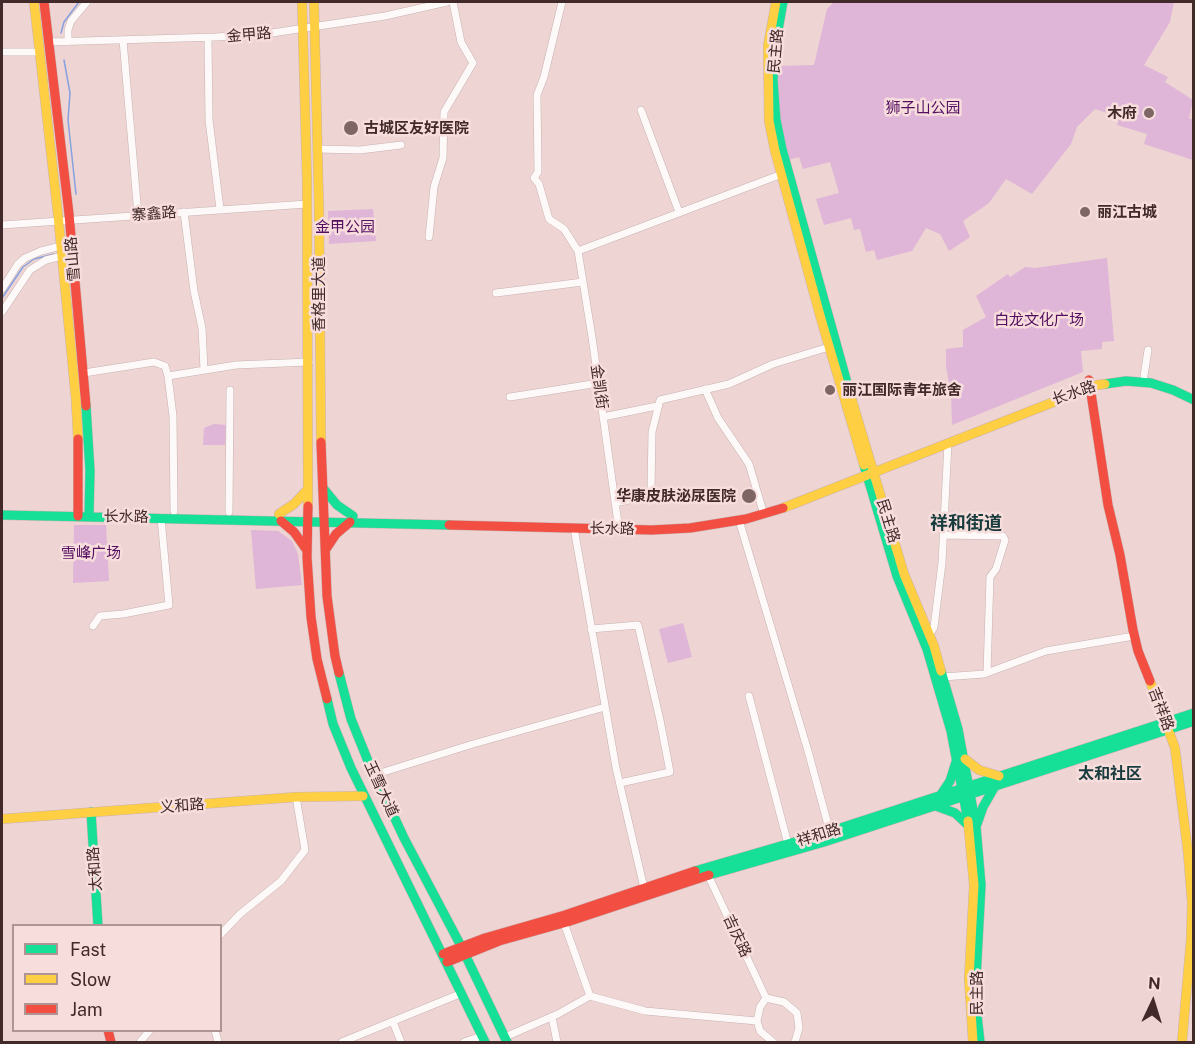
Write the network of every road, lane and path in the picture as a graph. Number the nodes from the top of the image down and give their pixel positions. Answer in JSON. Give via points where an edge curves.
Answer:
{"nodes":[{"id":1,"x":34,"y":2,"type":"edge"},
{"id":2,"x":44,"y":2,"type":"edge"},
{"id":3,"x":87,"y":2,"type":"edge"},
{"id":4,"x":303,"y":2,"type":"edge"},
{"id":5,"x":314,"y":2,"type":"edge"},
{"id":6,"x":447,"y":2,"type":"edge"},
{"id":7,"x":453,"y":2,"type":"edge"},
{"id":8,"x":562,"y":2,"type":"edge"},
{"id":9,"x":776,"y":2,"type":"edge"},
{"id":10,"x":783,"y":2,"type":"edge"},
{"id":11,"x":314,"y":27,"type":"junction"},
{"id":12,"x":303,"y":29,"type":"junction"},
{"id":13,"x":208,"y":38,"type":"junction"},
{"id":14,"x":123,"y":40,"type":"junction"},
{"id":15,"x":49,"y":42,"type":"junction"},
{"id":16,"x":68,"y":42,"type":"junction"},
{"id":17,"x":2,"y":52,"type":"edge"},
{"id":18,"x":40,"y":52,"type":"junction"},
{"id":19,"x":640,"y":110,"type":"dead end"},
{"id":20,"x":401,"y":145,"type":"dead end"},
{"id":21,"x":317,"y":149,"type":"junction"},
{"id":22,"x":782,"y":174,"type":"junction"},
{"id":23,"x":307,"y":204,"type":"junction"},
{"id":24,"x":220,"y":209,"type":"junction"},
{"id":25,"x":184,"y":212,"type":"junction"},
{"id":26,"x":679,"y":212,"type":"junction"},
{"id":27,"x":138,"y":215,"type":"junction"},
{"id":28,"x":64,"y":220,"type":"junction"},
{"id":29,"x":2,"y":225,"type":"edge"},
{"id":30,"x":429,"y":237,"type":"dead end"},
{"id":31,"x":62,"y":251,"type":"junction"},
{"id":32,"x":578,"y":251,"type":"junction"},
{"id":33,"x":583,"y":282,"type":"junction"},
{"id":34,"x":2,"y":290,"type":"edge"},
{"id":35,"x":496,"y":293,"type":"dead end"},
{"id":36,"x":2,"y":312,"type":"edge"},
{"id":37,"x":829,"y":347,"type":"junction"},
{"id":38,"x":1148,"y":350,"type":"dead end"},
{"id":39,"x":309,"y":362,"type":"junction"},
{"id":40,"x":204,"y":370,"type":"junction"},
{"id":41,"x":84,"y":373,"type":"junction"},
{"id":42,"x":168,"y":376,"type":"junction"},
{"id":43,"x":1144,"y":376,"type":"junction"},
{"id":44,"x":599,"y":383,"type":"junction"},
{"id":45,"x":1090,"y":383,"type":"junction"},
{"id":46,"x":705,"y":389,"type":"junction"},
{"id":47,"x":230,"y":390,"type":"dead end"},
{"id":48,"x":1194,"y":393,"type":"edge"},
{"id":49,"x":510,"y":397,"type":"dead end"},
{"id":50,"x":1194,"y":400,"type":"edge"},
{"id":51,"x":657,"y":406,"type":"junction"},
{"id":52,"x":603,"y":417,"type":"junction"},
{"id":53,"x":948,"y":443,"type":"junction"},
{"id":54,"x":870,"y":472,"type":"junction"},
{"id":55,"x":323,"y":488,"type":"junction"},
{"id":56,"x":308,"y":489,"type":"junction"},
{"id":57,"x":615,"y":503,"type":"junction"},
{"id":58,"x":2,"y":508,"type":"edge"},
{"id":59,"x":762,"y":508,"type":"junction"},
{"id":60,"x":174,"y":511,"type":"junction"},
{"id":61,"x":229,"y":512,"type":"junction"},
{"id":62,"x":84,"y":513,"type":"junction"},
{"id":63,"x":2,"y":515,"type":"edge"},
{"id":64,"x":279,"y":517,"type":"junction"},
{"id":65,"x":161,"y":518,"type":"junction"},
{"id":66,"x":308,"y":518,"type":"junction"},
{"id":67,"x":324,"y":518,"type":"junction"},
{"id":68,"x":352,"y":519,"type":"junction"},
{"id":69,"x":739,"y":520,"type":"junction"},
{"id":70,"x":618,"y":523,"type":"junction"},
{"id":71,"x":574,"y":528,"type":"junction"},
{"id":72,"x":944,"y":535,"type":"junction"},
{"id":73,"x":307,"y":552,"type":"junction"},
{"id":74,"x":325,"y":552,"type":"junction"},
{"id":75,"x":93,"y":626,"type":"dead end"},
{"id":76,"x":591,"y":629,"type":"junction"},
{"id":77,"x":929,"y":636,"type":"junction"},
{"id":78,"x":1134,"y":636,"type":"junction"},
{"id":79,"x":987,"y":673,"type":"junction"},
{"id":80,"x":943,"y":677,"type":"junction"},
{"id":81,"x":749,"y":696,"type":"dead end"},
{"id":82,"x":605,"y":708,"type":"junction"},
{"id":83,"x":1194,"y":713,"type":"edge"},
{"id":84,"x":1194,"y":721,"type":"edge"},
{"id":85,"x":1168,"y":726,"type":"junction"},
{"id":86,"x":961,"y":758,"type":"junction"},
{"id":87,"x":374,"y":775,"type":"junction"},
{"id":88,"x":1002,"y":776,"type":"junction"},
{"id":89,"x":620,"y":783,"type":"junction"},
{"id":90,"x":995,"y":786,"type":"junction"},
{"id":91,"x":967,"y":792,"type":"junction"},
{"id":92,"x":363,"y":796,"type":"junction"},
{"id":93,"x":296,"y":797,"type":"junction"},
{"id":94,"x":938,"y":801,"type":"junction"},
{"id":95,"x":91,"y":812,"type":"junction"},
{"id":96,"x":2,"y":819,"type":"edge"},
{"id":97,"x":972,"y":826,"type":"junction"},
{"id":98,"x":830,"y":832,"type":"junction"},
{"id":99,"x":788,"y":844,"type":"junction"},
{"id":100,"x":708,"y":874,"type":"junction"},
{"id":101,"x":644,"y":888,"type":"junction"},
{"id":102,"x":564,"y":923,"type":"junction"},
{"id":103,"x":98,"y":924,"type":"edge"},
{"id":104,"x":222,"y":932,"type":"edge"},
{"id":105,"x":463,"y":950,"type":"junction"},
{"id":106,"x":445,"y":958,"type":"junction"},
{"id":107,"x":462,"y":993,"type":"junction"},
{"id":108,"x":590,"y":996,"type":"junction"},
{"id":109,"x":766,"y":998,"type":"junction"},
{"id":110,"x":552,"y":1017,"type":"junction"},
{"id":111,"x":757,"y":1021,"type":"junction"},
{"id":112,"x":393,"y":1022,"type":"junction"},
{"id":113,"x":484,"y":1039,"type":"edge"},
{"id":114,"x":506,"y":1040,"type":"edge"},
{"id":115,"x":342,"y":1042,"type":"edge"},
{"id":116,"x":401,"y":1042,"type":"edge"},
{"id":117,"x":464,"y":1042,"type":"edge"},
{"id":118,"x":557,"y":1042,"type":"edge"},
{"id":119,"x":773,"y":1042,"type":"edge"},
{"id":120,"x":795,"y":1042,"type":"edge"},
{"id":121,"x":973,"y":1042,"type":"edge"},
{"id":122,"x":980,"y":1042,"type":"edge"},
{"id":123,"x":1182,"y":1042,"type":"edge"}],
"edges":[{"from":1,"to":18,"type":"main road","name":"雪山路"},
{"from":2,"to":15,"type":"main road","name":"雪山路"},
{"from":3,"to":16,"type":"street","via":[[71,21]]},
{"from":4,"to":12,"type":"main road","name":"香格里大道"},
{"from":5,"to":11,"type":"main road","name":"香格里大道"},
{"from":6,"to":11,"type":"street","name":"金甲路"},
{"from":7,"to":30,"type":"street","via":[[461,42],[473,63],[444,112],[443,158],[434,187]]},
{"from":8,"to":32,"type":"street","via":[[537,95],[538,172],[534,178],[549,219],[564,229]]},
{"from":9,"to":22,"type":"main road","name":"民主路","via":[[766,82],[771,133]]},
{"from":10,"to":54,"type":"main road","name":"民主路","via":[[774,65],[778,132]]},
{"from":11,"to":12,"type":"street","name":"金甲路"},
{"from":11,"to":21,"type":"main road","name":"香格里大道"},
{"from":12,"to":13,"type":"street","name":"金甲路"},
{"from":12,"to":23,"type":"main road","name":"香格里大道"},
{"from":13,"to":14,"type":"street","name":"金甲路"},
{"from":13,"to":24,"type":"street","via":[[209,120]]},
{"from":14,"to":16,"type":"street","name":"金甲路"},
{"from":14,"to":27,"type":"street"},
{"from":15,"to":16,"type":"street","name":"金甲路"},
{"from":15,"to":28,"type":"main road","name":"雪山路"},
{"from":17,"to":18,"type":"street"},
{"from":18,"to":28,"type":"main road","name":"雪山路"},
{"from":19,"to":26,"type":"street"},
{"from":20,"to":21,"type":"street","via":[[360,150]]},
{"from":21,"to":55,"type":"main road","name":"香格里大道"},
{"from":22,"to":26,"type":"street"},
{"from":22,"to":37,"type":"main road","name":"民主路"},
{"from":23,"to":24,"type":"street","name":"寨鑫路"},
{"from":23,"to":39,"type":"main road","name":"香格里大道"},
{"from":24,"to":25,"type":"street","name":"寨鑫路"},
{"from":25,"to":27,"type":"street","name":"寨鑫路"},
{"from":25,"to":40,"type":"street","via":[[202,328]]},
{"from":26,"to":32,"type":"street"},
{"from":27,"to":28,"type":"street","name":"寨鑫路"},
{"from":28,"to":29,"type":"street","name":"寨鑫路"},
{"from":28,"to":31,"type":"main road","name":"雪山路"},
{"from":28,"to":41,"type":"main road","name":"雪山路"},
{"from":31,"to":34,"type":"street","via":[[41,251],[25,258]]},
{"from":31,"to":36,"type":"street","via":[[30,270]]},
{"from":31,"to":62,"type":"main road","name":"雪山路"},
{"from":32,"to":33,"type":"street","name":"金凯街"},
{"from":33,"to":35,"type":"street"},
{"from":33,"to":44,"type":"street","name":"金凯街"},
{"from":37,"to":46,"type":"street"},
{"from":37,"to":54,"type":"main road","name":"民主路"},
{"from":38,"to":43,"type":"street"},
{"from":39,"to":40,"type":"street"},
{"from":39,"to":56,"type":"main road","name":"香格里大道"},
{"from":40,"to":42,"type":"street"},
{"from":41,"to":42,"type":"street","via":[[156,362],[165,366]]},
{"from":41,"to":62,"type":"main road","name":"雪山路","via":[[89,446]]},
{"from":42,"to":60,"type":"street","via":[[173,416]]},
{"from":43,"to":45,"type":"main road","name":"长水路","via":[[1109,376]]},
{"from":43,"to":48,"type":"main road","name":"长水路"},
{"from":44,"to":49,"type":"street"},
{"from":44,"to":52,"type":"street","name":"金凯街"},
{"from":45,"to":50,"type":"main road","name":"长水路","via":[[1143,382]]},
{"from":45,"to":53,"type":"main road","name":"长水路"},
{"from":45,"to":54,"type":"main road","name":"长水路"},
{"from":45,"to":78,"type":"main road","name":"吉祥路","via":[[1108,505]]},
{"from":46,"to":51,"type":"street","via":[[660,400]]},
{"from":46,"to":59,"type":"street","via":[[718,418],[749,464]]},
{"from":47,"to":61,"type":"street"},
{"from":51,"to":52,"type":"street"},
{"from":51,"to":57,"type":"street","via":[[652,432],[651,490],[642,497]]},
{"from":52,"to":57,"type":"street","name":"金凯街"},
{"from":53,"to":54,"type":"main road","name":"长水路"},
{"from":53,"to":72,"type":"street"},
{"from":54,"to":59,"type":"main road","name":"长水路"},
{"from":54,"to":69,"type":"main road","name":"长水路","via":[[786,507]]},
{"from":54,"to":77,"type":"main road","name":"民主路"},
{"from":54,"to":86,"type":"main road","name":"民主路","via":[[897,576],[927,648]]},
{"from":55,"to":67,"type":"main road","name":"香格里大道"},
{"from":55,"to":68,"type":"main road"},
{"from":56,"to":64,"type":"main road"},
{"from":56,"to":66,"type":"main road","name":"香格里大道"},
{"from":57,"to":70,"type":"street","name":"金凯街"},
{"from":58,"to":62,"type":"main road","name":"长水路"},
{"from":59,"to":70,"type":"main road","name":"长水路","via":[[689,522]]},
{"from":60,"to":61,"type":"main road","name":"长水路"},
{"from":60,"to":62,"type":"main road","name":"长水路"},
{"from":61,"to":64,"type":"main road","name":"长水路"},
{"from":62,"to":63,"type":"main road","name":"长水路"},
{"from":62,"to":65,"type":"main road","name":"长水路"},
{"from":64,"to":65,"type":"main road","name":"长水路"},
{"from":64,"to":66,"type":"main road","name":"长水路"},
{"from":64,"to":73,"type":"main road"},
{"from":65,"to":75,"type":"street","via":[[170,604],[100,616]]},
{"from":66,"to":67,"type":"main road","name":"长水路"},
{"from":66,"to":73,"type":"main road","name":"玉雪大道"},
{"from":67,"to":68,"type":"main road","name":"长水路"},
{"from":67,"to":74,"type":"main road","name":"玉雪大道"},
{"from":68,"to":70,"type":"main road","name":"长水路"},
{"from":68,"to":71,"type":"main road","name":"长水路"},
{"from":68,"to":74,"type":"main road"},
{"from":69,"to":71,"type":"main road","name":"长水路","via":[[671,529]]},
{"from":69,"to":98,"type":"street"},
{"from":71,"to":76,"type":"street"},
{"from":72,"to":77,"type":"street","via":[[934,627]]},
{"from":72,"to":79,"type":"street","via":[[1003,536],[1005,540],[990,577]]},
{"from":73,"to":92,"type":"main road","name":"玉雪大道","via":[[320,675],[339,742]]},
{"from":74,"to":87,"type":"main road","name":"玉雪大道","via":[[338,671]]},
{"from":76,"to":82,"type":"street"},
{"from":76,"to":89,"type":"street","via":[[638,625],[670,772]]},
{"from":77,"to":80,"type":"main road","name":"民主路"},
{"from":78,"to":79,"type":"street","via":[[1046,651]]},
{"from":78,"to":85,"type":"main road","name":"吉祥路"},
{"from":79,"to":80,"type":"street"},
{"from":80,"to":86,"type":"main road","name":"民主路"},
{"from":81,"to":99,"type":"street"},
{"from":82,"to":87,"type":"street"},
{"from":82,"to":89,"type":"street"},
{"from":83,"to":85,"type":"main road","name":"祥和路"},
{"from":84,"to":85,"type":"main road","name":"祥和路"},
{"from":85,"to":88,"type":"main road","name":"祥和路"},
{"from":85,"to":90,"type":"main road","name":"祥和路"},
{"from":85,"to":123,"type":"main road","name":"吉祥路","via":[[1175,748],[1191,894]]},
{"from":86,"to":88,"type":"main road","via":[[984,773]]},
{"from":86,"to":91,"type":"main road","name":"民主路"},
{"from":86,"to":94,"type":"main road"},
{"from":87,"to":105,"type":"main road","name":"玉雪大道"},
{"from":88,"to":91,"type":"main road","name":"祥和路"},
{"from":89,"to":101,"type":"street"},
{"from":90,"to":91,"type":"main road","name":"祥和路"},
{"from":90,"to":97,"type":"main road"},
{"from":91,"to":94,"type":"main road","name":"祥和路"},
{"from":91,"to":97,"type":"main road","name":"民主路"},
{"from":92,"to":93,"type":"main road","name":"义和路"},
{"from":92,"to":106,"type":"main road","name":"玉雪大道"},
{"from":93,"to":95,"type":"main road","name":"义和路"},
{"from":93,"to":104,"type":"street","via":[[305,850],[281,881]]},
{"from":94,"to":97,"type":"main road"},
{"from":94,"to":98,"type":"main road","name":"祥和路"},
{"from":94,"to":100,"type":"main road","name":"祥和路","via":[[825,842]]},
{"from":95,"to":96,"type":"main road","name":"义和路"},
{"from":95,"to":103,"type":"main road","name":"太和路"},
{"from":97,"to":121,"type":"main road","name":"民主路","via":[[974,885],[969,988]]},
{"from":97,"to":122,"type":"main road","name":"民主路","via":[[981,885],[976,997]]},
{"from":98,"to":99,"type":"main road","name":"祥和路"},
{"from":99,"to":101,"type":"main road","name":"祥和路"},
{"from":100,"to":102,"type":"main road","name":"祥和路"},
{"from":100,"to":109,"type":"street","name":"吉庆路"},
{"from":101,"to":105,"type":"main road","name":"祥和路"},
{"from":102,"to":105,"type":"main road","name":"祥和路"},
{"from":102,"to":108,"type":"street"},
{"from":105,"to":106,"type":"main road","name":"祥和路"},
{"from":105,"to":114,"type":"main road","name":"玉雪大道"},
{"from":106,"to":107,"type":"main road","name":"玉雪大道"},
{"from":107,"to":112,"type":"street"},
{"from":107,"to":113,"type":"main road","name":"玉雪大道"},
{"from":108,"to":110,"type":"street"},
{"from":108,"to":111,"type":"street","via":[[645,1011]]},
{"from":109,"to":111,"type":"street"},
{"from":109,"to":120,"type":"street","via":[[784,1002],[797,1012],[800,1028]]},
{"from":110,"to":114,"type":"street"},
{"from":110,"to":118,"type":"street"},
{"from":111,"to":119,"type":"street","via":[[760,1031]]},
{"from":112,"to":115,"type":"street"},
{"from":112,"to":116,"type":"street"},
{"from":113,"to":117,"type":"street"}]}
